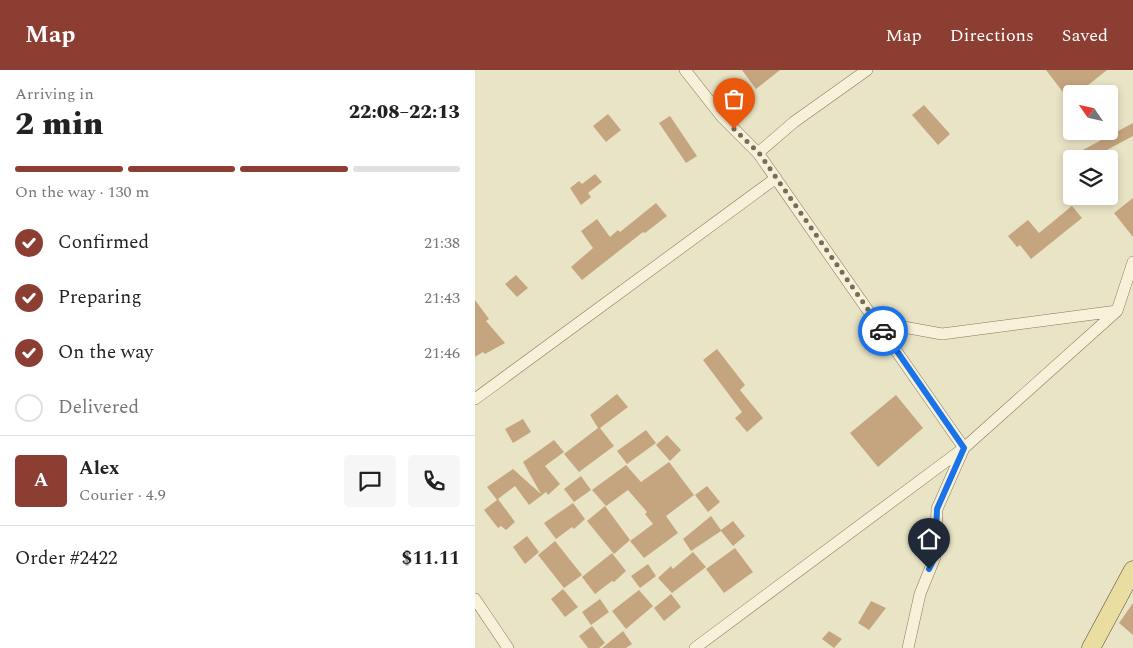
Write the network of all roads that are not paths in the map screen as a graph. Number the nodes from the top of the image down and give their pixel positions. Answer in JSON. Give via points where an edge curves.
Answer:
{"nodes":[{"id":1,"x":685,"y":70,"type":"edge"},
{"id":2,"x":867,"y":70,"type":"edge"},
{"id":3,"x":759,"y":153,"type":"junction"},
{"id":4,"x":776,"y":178,"type":"junction"},
{"id":5,"x":1133,"y":262,"type":"edge"},
{"id":6,"x":1117,"y":311,"type":"junction"},
{"id":7,"x":876,"y":322,"type":"junction"},
{"id":8,"x":475,"y":399,"type":"edge"},
{"id":9,"x":964,"y":448,"type":"junction"},
{"id":10,"x":1133,"y":570,"type":"edge"},
{"id":11,"x":475,"y":600,"type":"edge"},
{"id":12,"x":508,"y":648,"type":"edge"},
{"id":13,"x":695,"y":648,"type":"edge"},
{"id":14,"x":908,"y":648,"type":"edge"},
{"id":15,"x":1091,"y":648,"type":"edge"}],
"edges":[{"from":1,"to":3,"type":"street","via":[[722,117]]},
{"from":2,"to":3,"type":"street","via":[[794,122]]},
{"from":3,"to":4,"type":"street"},
{"from":4,"to":7,"type":"street"},
{"from":4,"to":8,"type":"street"},
{"from":5,"to":6,"type":"street"},
{"from":6,"to":7,"type":"street","via":[[942,334]]},
{"from":6,"to":9,"type":"street"},
{"from":7,"to":9,"type":"street"},
{"from":9,"to":13,"type":"street"},
{"from":9,"to":14,"type":"street","via":[[937,509],[935,557],[921,587]]},
{"from":10,"to":15,"type":"main road"},
{"from":11,"to":12,"type":"street"}]}
